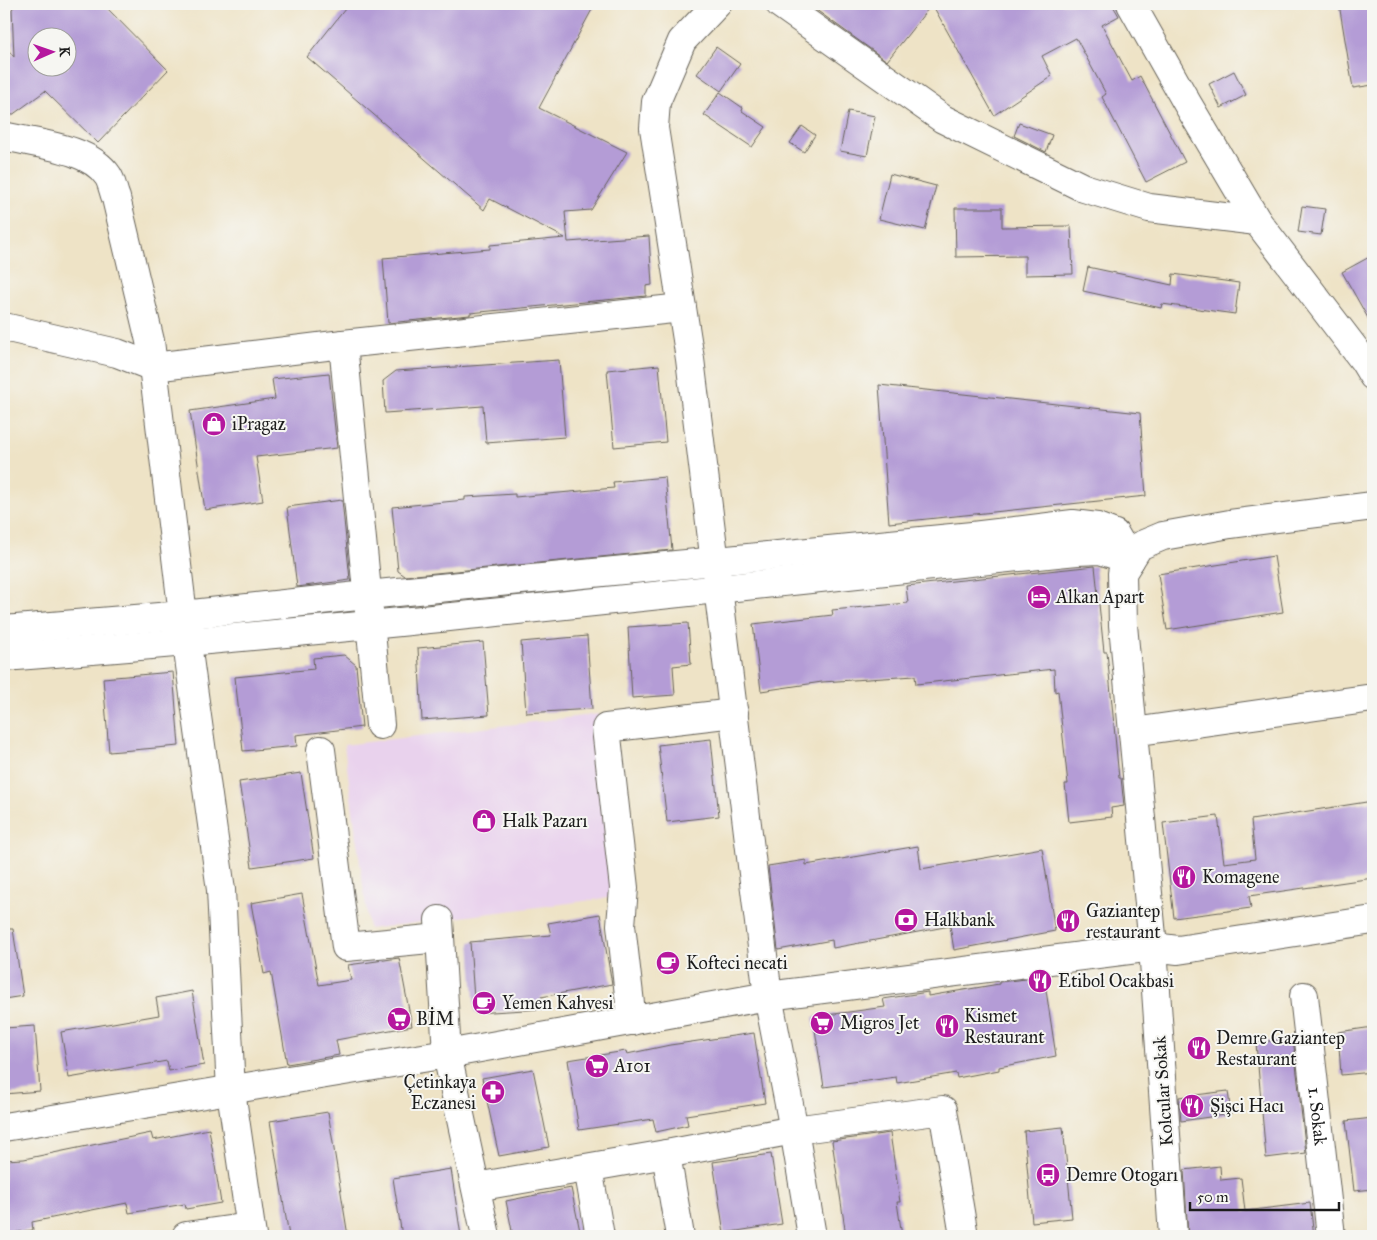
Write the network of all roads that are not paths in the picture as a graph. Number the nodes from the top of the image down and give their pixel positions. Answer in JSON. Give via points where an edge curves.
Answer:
{"nodes":[{"id":1,"x":717,"y":4,"type":"edge"},
{"id":2,"x":780,"y":4,"type":"edge"},
{"id":3,"x":1131,"y":4,"type":"edge"},
{"id":4,"x":4,"y":136,"type":"edge"},
{"id":5,"x":1258,"y":220,"type":"junction"},
{"id":6,"x":682,"y":308,"type":"junction"},
{"id":7,"x":4,"y":326,"type":"edge"},
{"id":8,"x":343,"y":344,"type":"junction"},
{"id":9,"x":153,"y":367,"type":"junction"},
{"id":10,"x":1373,"y":376,"type":"edge"},
{"id":11,"x":1373,"y":506,"type":"edge"},
{"id":12,"x":1130,"y":560,"type":"junction"},
{"id":13,"x":715,"y":561,"type":"junction"},
{"id":14,"x":719,"y":590,"type":"junction"},
{"id":15,"x":367,"y":595,"type":"junction"},
{"id":16,"x":182,"y":615,"type":"junction"},
{"id":17,"x":370,"y":624,"type":"junction"},
{"id":18,"x":4,"y":630,"type":"edge"},
{"id":19,"x":186,"y":643,"type":"junction"},
{"id":20,"x":4,"y":657,"type":"edge"},
{"id":21,"x":1373,"y":698,"type":"edge"},
{"id":22,"x":734,"y":713,"type":"junction"},
{"id":23,"x":380,"y":725,"type":"dead end"},
{"id":24,"x":1133,"y":732,"type":"junction"},
{"id":25,"x":321,"y":750,"type":"dead end"},
{"id":26,"x":1373,"y":920,"type":"edge"},
{"id":27,"x":1153,"y":946,"type":"junction"},
{"id":28,"x":768,"y":996,"type":"junction"},
{"id":29,"x":1304,"y":996,"type":"dead end"},
{"id":30,"x":632,"y":1021,"type":"junction"},
{"id":31,"x":447,"y":1054,"type":"junction"},
{"id":32,"x":231,"y":1091,"type":"junction"},
{"id":33,"x":4,"y":1128,"type":"edge"},
{"id":34,"x":794,"y":1130,"type":"junction"},
{"id":35,"x":666,"y":1154,"type":"junction"},
{"id":36,"x":588,"y":1168,"type":"junction"},
{"id":37,"x":476,"y":1187,"type":"junction"},
{"id":38,"x":251,"y":1231,"type":"edge"},
{"id":39,"x":186,"y":1236,"type":"edge"},
{"id":40,"x":486,"y":1236,"type":"edge"},
{"id":41,"x":600,"y":1236,"type":"edge"},
{"id":42,"x":680,"y":1236,"type":"edge"},
{"id":43,"x":812,"y":1236,"type":"edge"},
{"id":44,"x":964,"y":1236,"type":"edge"},
{"id":45,"x":1172,"y":1236,"type":"edge"},
{"id":46,"x":1331,"y":1236,"type":"edge"}],
"edges":[{"from":1,"to":6,"type":"street","via":[[682,41],[656,102],[654,128]]},
{"from":2,"to":5,"type":"street","via":[[942,119],[1084,188],[1149,208]]},
{"from":3,"to":5,"type":"street"},
{"from":4,"to":9,"type":"street","via":[[78,153],[94,161],[108,176],[150,341]]},
{"from":5,"to":10,"type":"street"},
{"from":6,"to":8,"type":"street"},
{"from":6,"to":13,"type":"street"},
{"from":7,"to":9,"type":"street","via":[[117,353]]},
{"from":8,"to":9,"type":"street"},
{"from":8,"to":15,"type":"street"},
{"from":9,"to":16,"type":"street"},
{"from":11,"to":12,"type":"street","via":[[1163,536],[1139,546]]},
{"from":12,"to":13,"type":"street","via":[[1115,534],[1097,527],[1073,524]]},
{"from":12,"to":14,"type":"street","via":[[1100,550],[1077,551]]},
{"from":12,"to":24,"type":"street","name":"Kolcular Sokak","via":[[1122,572],[1123,625]]},
{"from":13,"to":14,"type":"street"},
{"from":13,"to":15,"type":"street"},
{"from":14,"to":17,"type":"street"},
{"from":14,"to":22,"type":"street"},
{"from":15,"to":16,"type":"street"},
{"from":15,"to":17,"type":"street"},
{"from":16,"to":18,"type":"street"},
{"from":16,"to":19,"type":"street"},
{"from":17,"to":19,"type":"street"},
{"from":17,"to":23,"type":"street"},
{"from":19,"to":20,"type":"street"},
{"from":19,"to":32,"type":"street","via":[[221,890]]},
{"from":21,"to":24,"type":"street"},
{"from":22,"to":28,"type":"street"},
{"from":22,"to":30,"type":"street","via":[[606,728],[624,888],[621,925]]},
{"from":24,"to":27,"type":"street","name":"Kolcular Sokak"},
{"from":25,"to":31,"type":"street","via":[[346,947],[440,929]]},
{"from":26,"to":27,"type":"street","via":[[1178,950]]},
{"from":27,"to":28,"type":"street"},
{"from":27,"to":45,"type":"street","name":"Kolcular Sokak"},
{"from":28,"to":30,"type":"street"},
{"from":28,"to":34,"type":"street"},
{"from":29,"to":46,"type":"street","name":"1. Sokak"},
{"from":30,"to":31,"type":"street"},
{"from":31,"to":32,"type":"street"},
{"from":31,"to":37,"type":"street"},
{"from":32,"to":33,"type":"street"},
{"from":32,"to":38,"type":"street"},
{"from":34,"to":35,"type":"street"},
{"from":34,"to":43,"type":"street"},
{"from":34,"to":44,"type":"street","via":[[942,1110]]},
{"from":35,"to":36,"type":"street"},
{"from":35,"to":42,"type":"street"},
{"from":36,"to":37,"type":"street"},
{"from":36,"to":41,"type":"street"},
{"from":37,"to":40,"type":"street"},
{"from":38,"to":39,"type":"street"}]}
